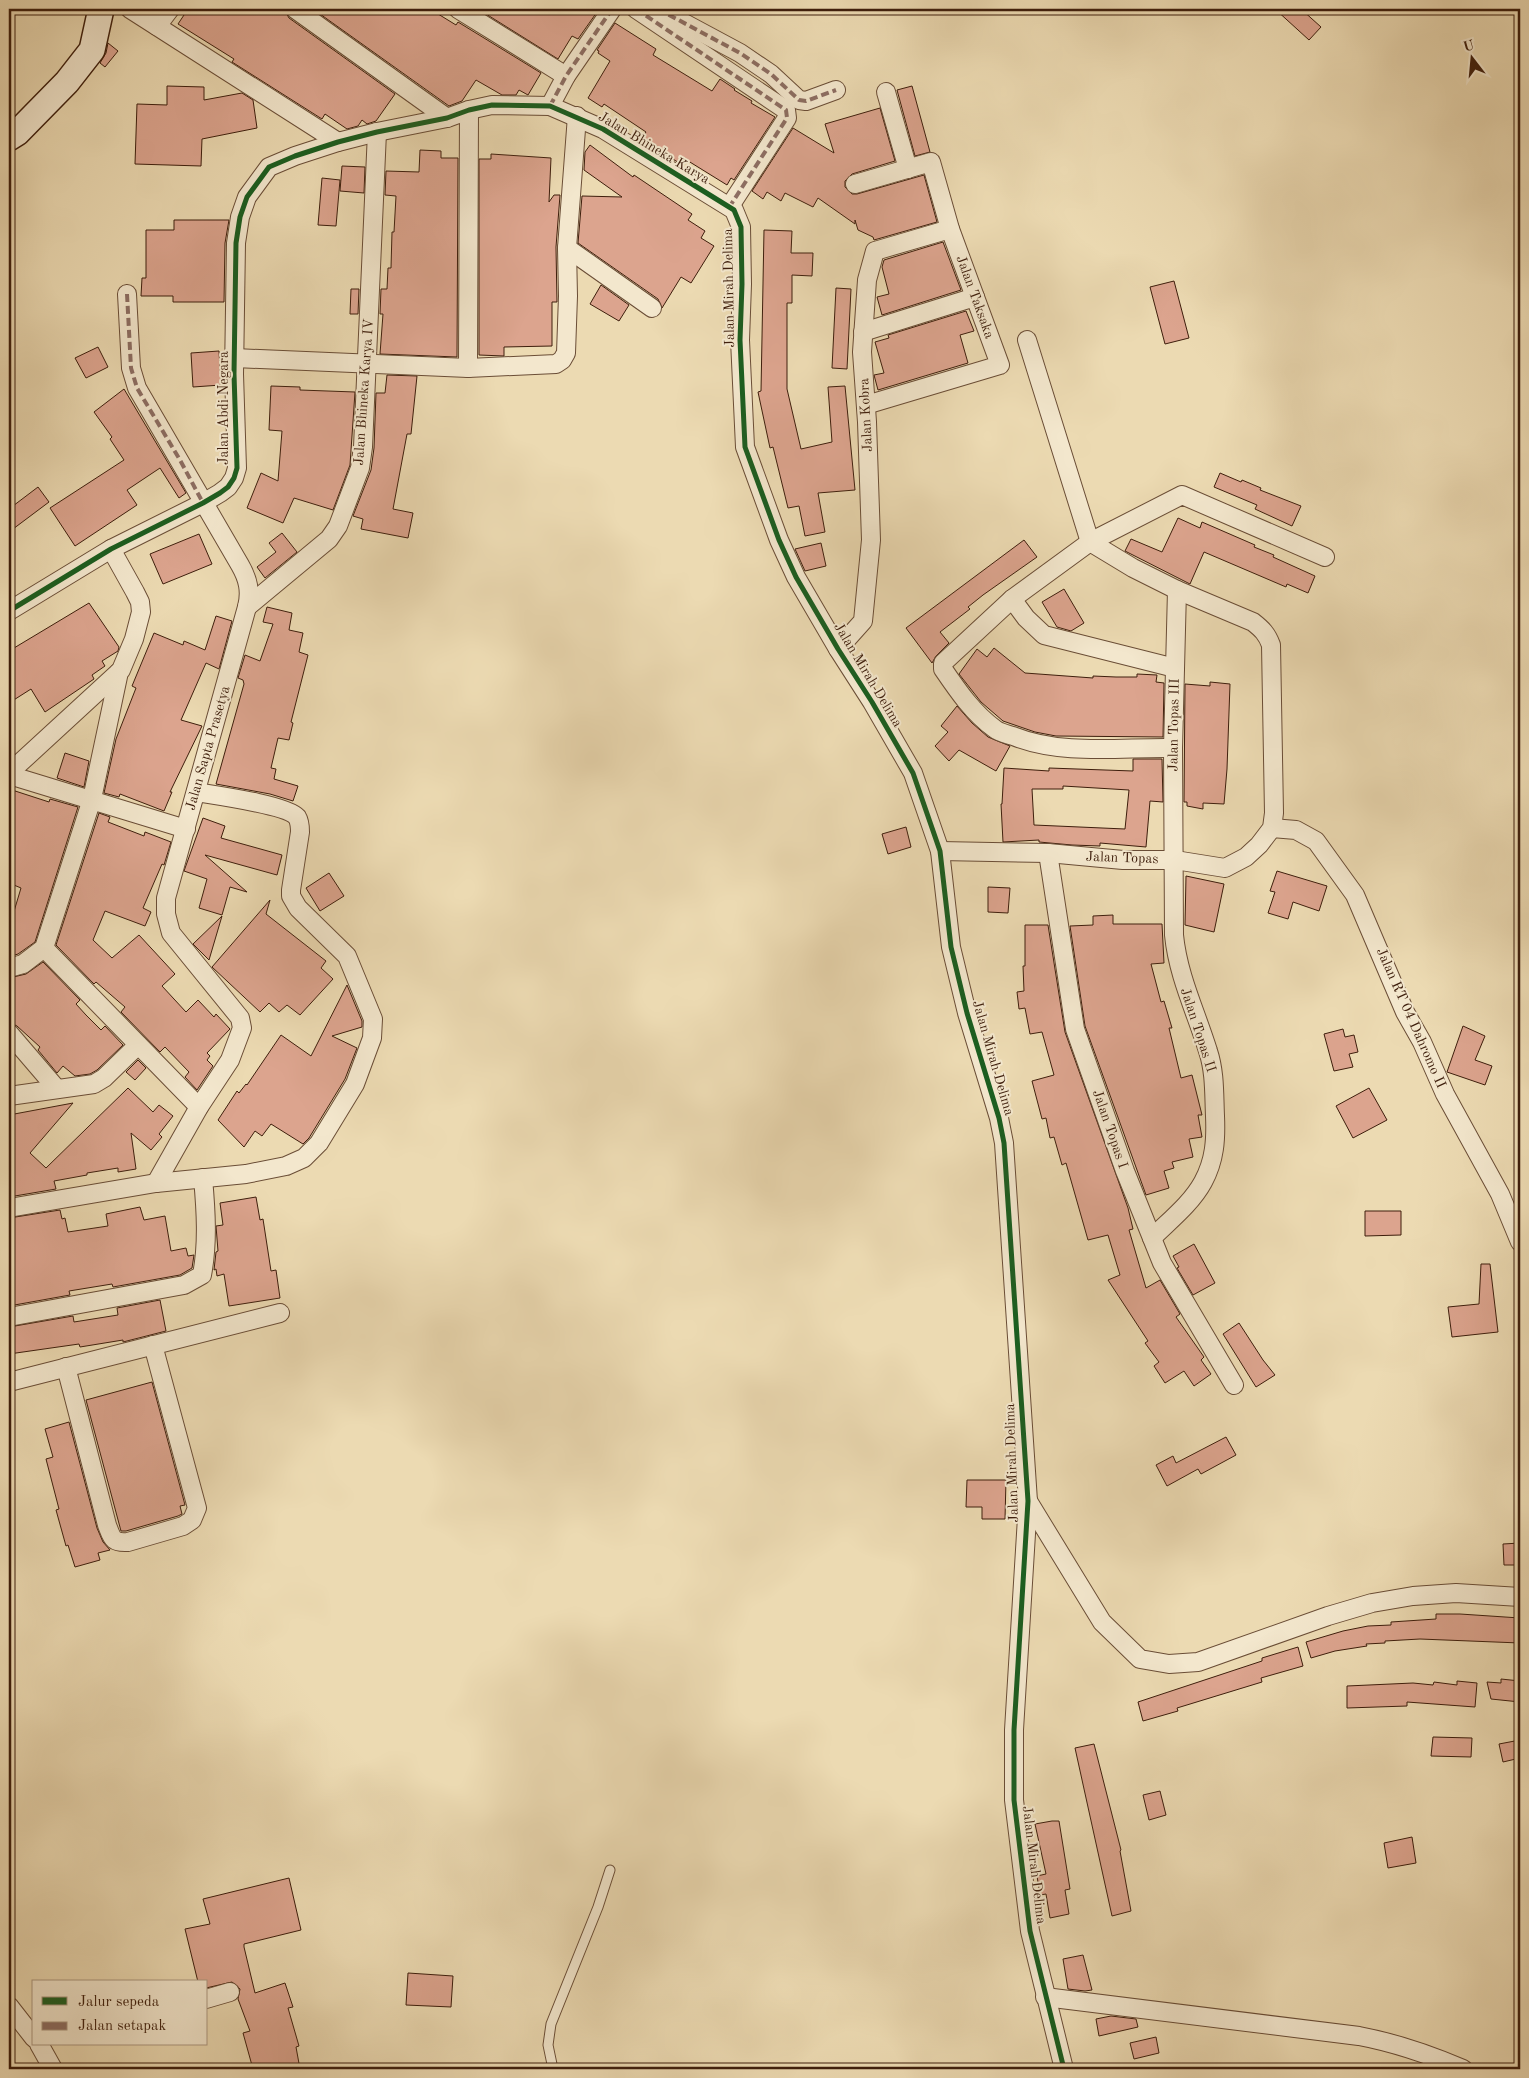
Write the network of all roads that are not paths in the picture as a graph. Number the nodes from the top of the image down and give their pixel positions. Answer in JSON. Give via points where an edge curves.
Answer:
{"nodes":[{"id":1,"x":101,"y":9,"type":"edge"},
{"id":2,"x":130,"y":9,"type":"edge"},
{"id":3,"x":170,"y":9,"type":"edge"},
{"id":4,"x":295,"y":9,"type":"edge"},
{"id":5,"x":458,"y":9,"type":"edge"},
{"id":6,"x":612,"y":9,"type":"edge"},
{"id":7,"x":636,"y":9,"type":"edge"},
{"id":8,"x":658,"y":9,"type":"edge"},
{"id":9,"x":157,"y":26,"type":"junction"},
{"id":10,"x":566,"y":76,"type":"junction"},
{"id":11,"x":836,"y":90,"type":"dead end"},
{"id":12,"x":886,"y":92,"type":"dead end"},
{"id":13,"x":550,"y":106,"type":"junction"},
{"id":14,"x":469,"y":110,"type":"junction"},
{"id":15,"x":577,"y":116,"type":"junction"},
{"id":16,"x":446,"y":118,"type":"junction"},
{"id":17,"x":377,"y":132,"type":"junction"},
{"id":18,"x":9,"y":138,"type":"edge"},
{"id":19,"x":338,"y":142,"type":"junction"},
{"id":20,"x":908,"y":169,"type":"junction"},
{"id":21,"x":855,"y":184,"type":"dead end"},
{"id":22,"x":734,"y":211,"type":"junction"},
{"id":23,"x":950,"y":229,"type":"junction"},
{"id":24,"x":567,"y":248,"type":"junction"},
{"id":25,"x":127,"y":294,"type":"dead end"},
{"id":26,"x":975,"y":297,"type":"junction"},
{"id":27,"x":652,"y":308,"type":"dead end"},
{"id":28,"x":863,"y":332,"type":"junction"},
{"id":29,"x":1027,"y":340,"type":"dead end"},
{"id":30,"x":235,"y":358,"type":"junction"},
{"id":31,"x":367,"y":363,"type":"junction"},
{"id":32,"x":468,"y":368,"type":"junction"},
{"id":33,"x":866,"y":405,"type":"junction"},
{"id":34,"x":203,"y":503,"type":"junction"},
{"id":35,"x":1090,"y":542,"type":"junction"},
{"id":36,"x":111,"y":549,"type":"junction"},
{"id":37,"x":1325,"y":557,"type":"dead end"},
{"id":38,"x":1177,"y":590,"type":"junction"},
{"id":39,"x":1012,"y":599,"type":"junction"},
{"id":40,"x":247,"y":606,"type":"junction"},
{"id":41,"x":9,"y":611,"type":"edge"},
{"id":42,"x":838,"y":649,"type":"junction"},
{"id":43,"x":1175,"y":668,"type":"junction"},
{"id":44,"x":119,"y":672,"type":"junction"},
{"id":45,"x":1172,"y":748,"type":"junction"},
{"id":46,"x":9,"y":774,"type":"edge"},
{"id":47,"x":196,"y":792,"type":"junction"},
{"id":48,"x":92,"y":799,"type":"junction"},
{"id":49,"x":1273,"y":820,"type":"junction"},
{"id":50,"x":186,"y":829,"type":"junction"},
{"id":51,"x":940,"y":851,"type":"junction"},
{"id":52,"x":1048,"y":853,"type":"junction"},
{"id":53,"x":1174,"y":860,"type":"junction"},
{"id":54,"x":44,"y":948,"type":"junction"},
{"id":55,"x":9,"y":968,"type":"edge"},
{"id":56,"x":9,"y":1034,"type":"edge"},
{"id":57,"x":138,"y":1045,"type":"junction"},
{"id":58,"x":57,"y":1089,"type":"junction"},
{"id":59,"x":9,"y":1096,"type":"edge"},
{"id":60,"x":199,"y":1107,"type":"junction"},
{"id":61,"x":203,"y":1178,"type":"junction"},
{"id":62,"x":156,"y":1183,"type":"junction"},
{"id":63,"x":9,"y":1208,"type":"edge"},
{"id":64,"x":1152,"y":1238,"type":"junction"},
{"id":65,"x":1520,"y":1242,"type":"edge"},
{"id":66,"x":280,"y":1313,"type":"dead end"},
{"id":67,"x":9,"y":1317,"type":"edge"},
{"id":68,"x":153,"y":1345,"type":"junction"},
{"id":69,"x":66,"y":1367,"type":"junction"},
{"id":70,"x":9,"y":1382,"type":"edge"},
{"id":71,"x":1234,"y":1385,"type":"dead end"},
{"id":72,"x":1028,"y":1501,"type":"junction"},
{"id":73,"x":1520,"y":1597,"type":"edge"},
{"id":74,"x":610,"y":1870,"type":"dead end"},
{"id":75,"x":230,"y":1992,"type":"dead end"},
{"id":76,"x":1045,"y":1997,"type":"junction"},
{"id":77,"x":208,"y":1998,"type":"edge"},
{"id":78,"x":9,"y":2006,"type":"edge"},
{"id":79,"x":32,"y":2035,"type":"edge"},
{"id":80,"x":40,"y":2046,"type":"edge"},
{"id":81,"x":53,"y":2069,"type":"edge"},
{"id":82,"x":553,"y":2069,"type":"edge"},
{"id":83,"x":1064,"y":2069,"type":"edge"},
{"id":84,"x":1463,"y":2069,"type":"edge"}],
"edges":[{"from":1,"to":18,"type":"street","via":[[92,50],[67,82]]},
{"from":2,"to":9,"type":"street"},
{"from":3,"to":9,"type":"street"},
{"from":4,"to":16,"type":"street"},
{"from":5,"to":10,"type":"street"},
{"from":6,"to":10,"type":"street"},
{"from":7,"to":22,"type":"street","via":[[786,110],[787,118]]},
{"from":8,"to":11,"type":"street","via":[[740,53],[771,74],[799,100],[806,101]]},
{"from":9,"to":19,"type":"street"},
{"from":10,"to":13,"type":"street"},
{"from":12,"to":20,"type":"street"},
{"from":13,"to":14,"type":"street","name":"Jalan Bhineka Karya","via":[[492,105]]},
{"from":13,"to":15,"type":"street","name":"Jalan Bhineka Karya"},
{"from":14,"to":16,"type":"street","name":"Jalan Bhineka Karya"},
{"from":14,"to":32,"type":"street"},
{"from":15,"to":22,"type":"street","name":"Jalan Bhineka Karya"},
{"from":15,"to":24,"type":"street"},
{"from":16,"to":17,"type":"street","name":"Jalan Bhineka Karya"},
{"from":17,"to":19,"type":"street","name":"Jalan Abdi Negara"},
{"from":17,"to":31,"type":"street","name":"Jalan Bhineka Karya IV"},
{"from":19,"to":30,"type":"street","name":"Jalan Abdi Negara","via":[[269,167],[247,198],[236,243]]},
{"from":20,"to":21,"type":"street"},
{"from":20,"to":23,"type":"street","name":"Jalan Taksaka","via":[[931,162]]},
{"from":22,"to":42,"type":"street","name":"Jalan Mirah Delima","via":[[741,227],[740,340],[744,447],[796,577]]},
{"from":23,"to":26,"type":"street","name":"Jalan Taksaka"},
{"from":23,"to":28,"type":"street","name":"Jalan Kobra","via":[[875,251],[867,280]]},
{"from":24,"to":27,"type":"street"},
{"from":24,"to":32,"type":"street","via":[[566,353],[562,360],[556,364]]},
{"from":25,"to":34,"type":"street","name":"Jalan Sapta Prasetya","via":[[131,368],[137,388]]},
{"from":26,"to":28,"type":"street"},
{"from":26,"to":33,"type":"street","name":"Jalan Taksaka","via":[[1000,365]]},
{"from":28,"to":33,"type":"street","name":"Jalan Kobra"},
{"from":29,"to":35,"type":"street"},
{"from":30,"to":31,"type":"street"},
{"from":30,"to":34,"type":"street","name":"Jalan Abdi Negara","via":[[237,468],[228,487]]},
{"from":31,"to":32,"type":"street"},
{"from":31,"to":40,"type":"street","name":"Jalan Bhineka Karya IV","via":[[360,468],[338,526],[329,540]]},
{"from":33,"to":42,"type":"street","name":"Jalan Kobra","via":[[871,540],[863,621]]},
{"from":34,"to":36,"type":"street","name":"Jalan Abdi Negara"},
{"from":34,"to":40,"type":"street","name":"Jalan Sapta Prasetya","via":[[245,573],[249,592]]},
{"from":35,"to":37,"type":"street","via":[[1182,495]]},
{"from":35,"to":38,"type":"street"},
{"from":35,"to":39,"type":"street"},
{"from":36,"to":41,"type":"street","name":"Jalan Abdi Negara"},
{"from":36,"to":44,"type":"street","via":[[140,602],[141,612],[134,639]]},
{"from":38,"to":43,"type":"street","name":"Jalan Topas III"},
{"from":38,"to":49,"type":"street","via":[[1253,622],[1263,630],[1271,644]]},
{"from":39,"to":43,"type":"street","via":[[1044,635]]},
{"from":39,"to":45,"type":"street","via":[[943,663],[943,669],[970,707],[997,730],[1051,747]]},
{"from":40,"to":47,"type":"street","name":"Jalan Sapta Prasetya"},
{"from":42,"to":51,"type":"street","name":"Jalan Mirah Delima","via":[[913,773]]},
{"from":43,"to":45,"type":"street","name":"Jalan Topas III"},
{"from":44,"to":46,"type":"street"},
{"from":44,"to":48,"type":"street"},
{"from":45,"to":53,"type":"street","name":"Jalan Topas III"},
{"from":46,"to":48,"type":"street"},
{"from":47,"to":50,"type":"street","name":"Jalan Sapta Prasetya"},
{"from":47,"to":61,"type":"street","via":[[277,807],[296,816],[300,832],[291,896],[298,908],[347,956],[373,1019],[372,1038],[355,1084],[319,1143],[304,1158],[286,1166],[246,1174]]},
{"from":48,"to":50,"type":"street"},
{"from":48,"to":54,"type":"street"},
{"from":49,"to":53,"type":"street","name":"Jalan Topas","via":[[1259,845],[1246,857],[1225,868]]},
{"from":49,"to":65,"type":"street","name":"Jalan RT 04 Dahromo II","via":[[1316,841],[1356,895],[1405,1012],[1500,1194]]},
{"from":50,"to":60,"type":"street","name":"Jalan Sapta Prasetya","via":[[166,898],[167,922],[171,933],[240,1018],[242,1028],[230,1060]]},
{"from":51,"to":52,"type":"street","name":"Jalan Topas"},
{"from":51,"to":72,"type":"street","name":"Jalan Mirah Delima","via":[[951,947],[1004,1143]]},
{"from":52,"to":53,"type":"street","name":"Jalan Topas","via":[[1123,860]]},
{"from":52,"to":64,"type":"street","name":"Jalan Topas I","via":[[1075,1029]]},
{"from":53,"to":64,"type":"street","name":"Jalan Topas II","via":[[1176,957],[1214,1077],[1216,1141],[1211,1164],[1202,1183],[1184,1207]]},
{"from":54,"to":55,"type":"street","via":[[24,964]]},
{"from":54,"to":57,"type":"street"},
{"from":56,"to":58,"type":"street"},
{"from":57,"to":58,"type":"street","via":[[94,1084]]},
{"from":57,"to":60,"type":"street"},
{"from":58,"to":59,"type":"street"},
{"from":60,"to":62,"type":"street","name":"Jalan Sapta Prasetya"},
{"from":61,"to":62,"type":"street"},
{"from":61,"to":67,"type":"street","via":[[205,1254],[202,1275],[194,1281]]},
{"from":62,"to":63,"type":"street"},
{"from":64,"to":71,"type":"street","name":"Jalan Topas I","via":[[1162,1263]]},
{"from":66,"to":68,"type":"street"},
{"from":68,"to":69,"type":"street"},
{"from":68,"to":69,"type":"street","via":[[197,1508],[192,1520],[183,1526],[128,1542],[115,1540],[107,1525]]},
{"from":69,"to":70,"type":"street"},
{"from":72,"to":73,"type":"street","via":[[1102,1622],[1140,1659],[1169,1664],[1198,1662],[1328,1616],[1372,1603],[1413,1596],[1456,1593]]},
{"from":72,"to":76,"type":"street","name":"Jalan Mirah Delima","via":[[1014,1730],[1014,1800],[1030,1932]]},
{"from":74,"to":82,"type":"lane","via":[[551,2024],[548,2045]]},
{"from":75,"to":77,"type":"street"},
{"from":76,"to":83,"type":"street","name":"Jalan Mirah Delima"},
{"from":76,"to":84,"type":"street","via":[[1358,2036],[1424,2052]]},
{"from":78,"to":79,"type":"street"},
{"from":80,"to":81,"type":"street"}]}
